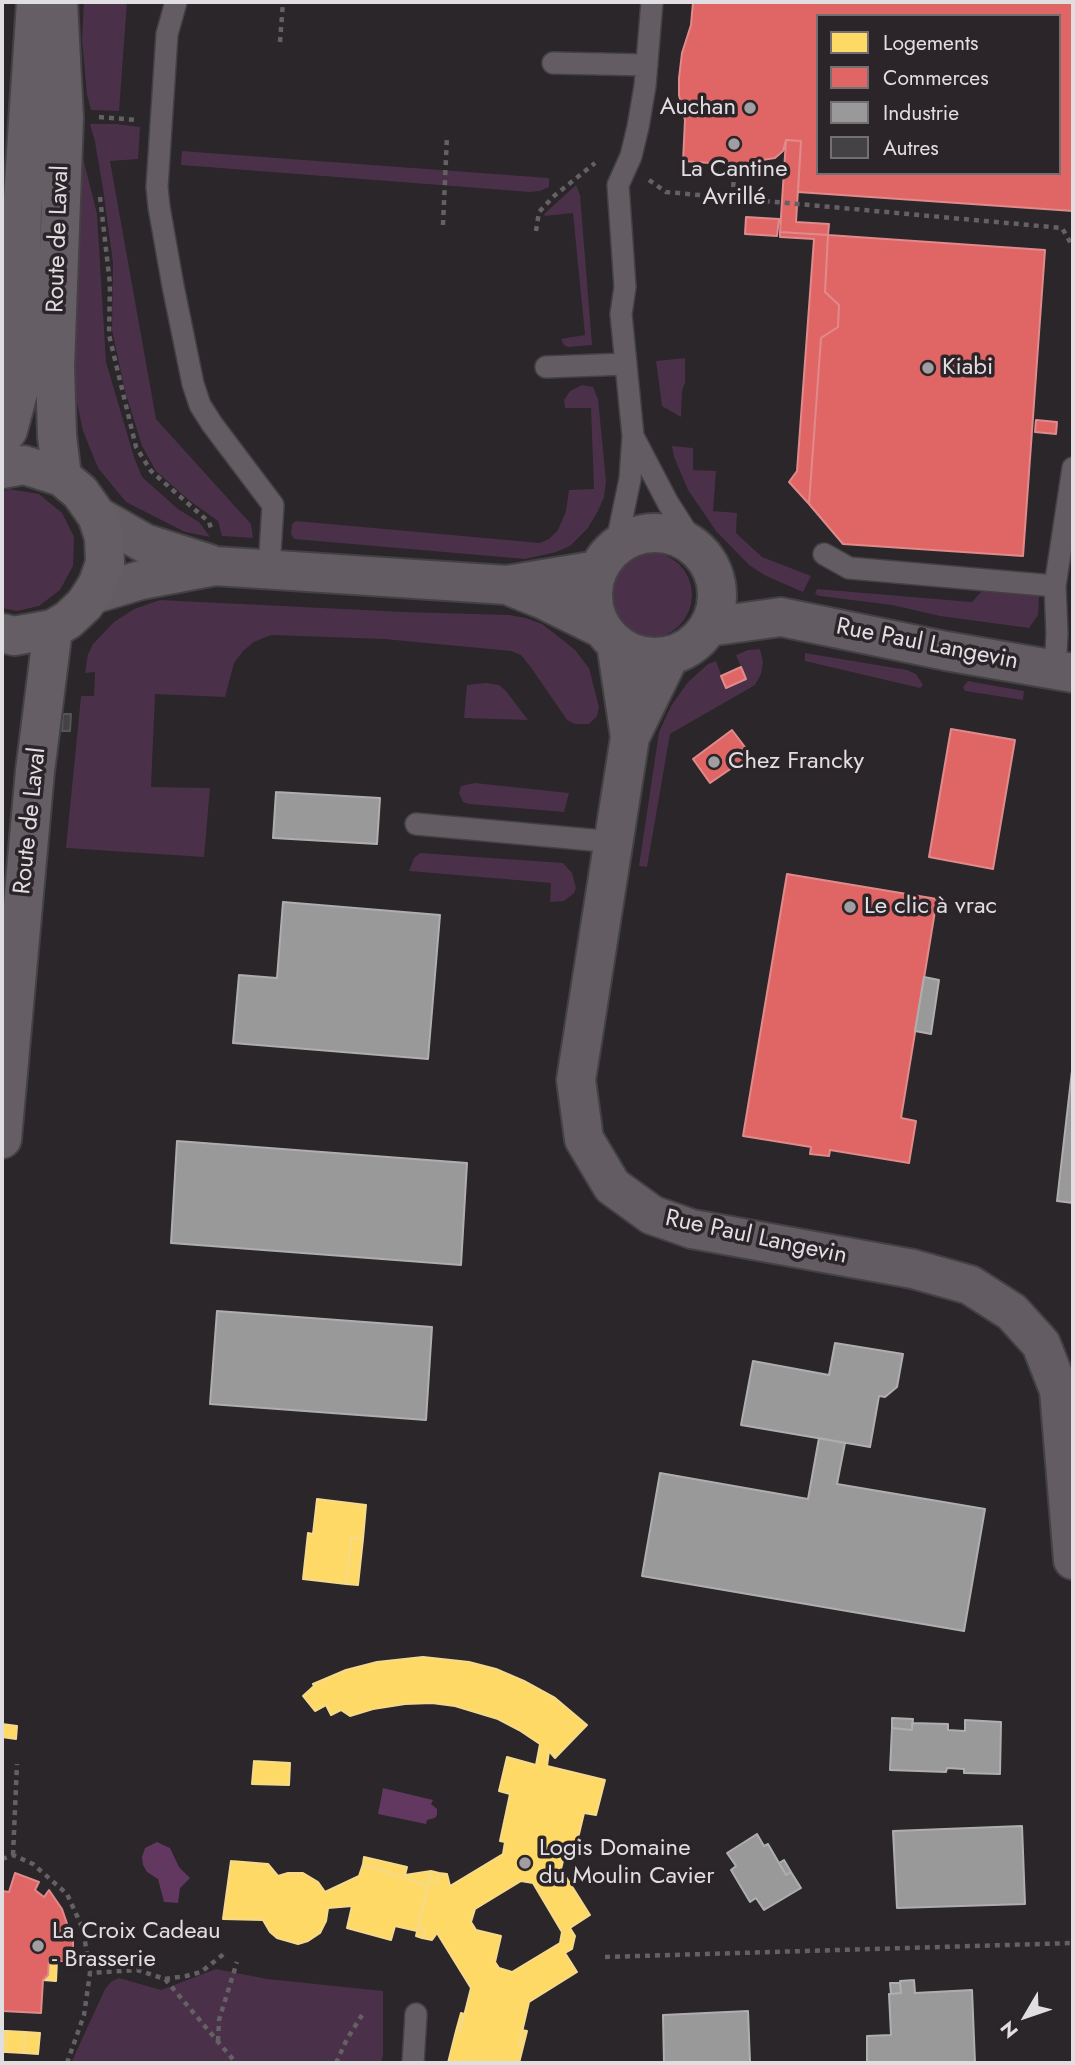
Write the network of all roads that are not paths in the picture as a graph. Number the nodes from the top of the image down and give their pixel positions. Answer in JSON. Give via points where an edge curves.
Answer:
{"nodes":[{"id":1,"x":36,"y":2,"type":"edge"},
{"id":2,"x":58,"y":2,"type":"edge"},
{"id":3,"x":163,"y":2,"type":"edge"},
{"id":4,"x":176,"y":2,"type":"edge"},
{"id":5,"x":652,"y":2,"type":"edge"},
{"id":6,"x":167,"y":34,"type":"junction"},
{"id":7,"x":553,"y":63,"type":"dead end"},
{"id":8,"x":648,"y":65,"type":"junction"},
{"id":9,"x":626,"y":364,"type":"junction"},
{"id":10,"x":546,"y":367,"type":"dead end"},
{"id":11,"x":633,"y":436,"type":"junction"},
{"id":12,"x":2,"y":438,"type":"edge"},
{"id":13,"x":1073,"y":468,"type":"edge"},
{"id":14,"x":2,"y":469,"type":"edge"},
{"id":15,"x":62,"y":477,"type":"junction"},
{"id":16,"x":1070,"y":509,"type":"edge"},
{"id":17,"x":97,"y":516,"type":"junction"},
{"id":18,"x":214,"y":550,"type":"junction"},
{"id":19,"x":824,"y":554,"type":"dead end"},
{"id":20,"x":607,"y":558,"type":"junction"},
{"id":21,"x":703,"y":558,"type":"junction"},
{"id":22,"x":269,"y":569,"type":"junction"},
{"id":23,"x":507,"y":585,"type":"junction"},
{"id":24,"x":1055,"y":586,"type":"junction"},
{"id":25,"x":91,"y":595,"type":"junction"},
{"id":26,"x":781,"y":617,"type":"junction"},
{"id":27,"x":708,"y":627,"type":"junction"},
{"id":28,"x":53,"y":629,"type":"junction"},
{"id":29,"x":2,"y":633,"type":"edge"},
{"id":30,"x":609,"y":636,"type":"junction"},
{"id":31,"x":670,"y":655,"type":"junction"},
{"id":32,"x":1064,"y":671,"type":"edge"},
{"id":33,"x":631,"y":737,"type":"junction"},
{"id":34,"x":416,"y":824,"type":"dead end"},
{"id":35,"x":614,"y":842,"type":"junction"},
{"id":36,"x":2,"y":1139,"type":"edge"},
{"id":37,"x":1073,"y":1560,"type":"edge"},
{"id":38,"x":416,"y":2014,"type":"dead end"},
{"id":39,"x":413,"y":2063,"type":"edge"}],
"edges":[{"from":1,"to":12,"type":"main road","name":"Route de Laval","via":[[22,213],[18,393]]},
{"from":2,"to":15,"type":"main road","name":"Route de Laval","via":[[64,118],[55,367]]},
{"from":3,"to":6,"type":"lane"},
{"from":4,"to":6,"type":"lane"},
{"from":5,"to":8,"type":"lane"},
{"from":6,"to":22,"type":"lane","via":[[157,187],[173,286],[201,405],[273,505]]},
{"from":7,"to":8,"type":"lane"},
{"from":8,"to":9,"type":"lane","via":[[631,156],[618,185]]},
{"from":9,"to":10,"type":"lane"},
{"from":9,"to":11,"type":"lane"},
{"from":11,"to":20,"type":"lane","via":[[630,479]]},
{"from":11,"to":21,"type":"lane"},
{"from":13,"to":16,"type":"lane"},
{"from":14,"to":15,"type":"main road","via":[[24,465]]},
{"from":15,"to":17,"type":"main road"},
{"from":16,"to":24,"type":"lane"},
{"from":17,"to":18,"type":"street","via":[[144,543]]},
{"from":17,"to":25,"type":"main road","via":[[105,563]]},
{"from":18,"to":22,"type":"street"},
{"from":18,"to":25,"type":"street"},
{"from":19,"to":24,"type":"lane","via":[[849,568]]},
{"from":20,"to":21,"type":"street","via":[[635,535],[656,532],[677,536]]},
{"from":20,"to":23,"type":"street"},
{"from":20,"to":30,"type":"street","via":[[593,585],[593,600]]},
{"from":21,"to":26,"type":"street","name":"Rue Paul Langevin"},
{"from":21,"to":27,"type":"street","via":[[717,588],[716,608]]},
{"from":22,"to":23,"type":"street"},
{"from":23,"to":30,"type":"street"},
{"from":24,"to":32,"type":"lane"},
{"from":25,"to":28,"type":"main road","via":[[84,606]]},
{"from":26,"to":27,"type":"street","name":"Rue Paul Langevin"},
{"from":26,"to":32,"type":"street","name":"Rue Paul Langevin"},
{"from":27,"to":31,"type":"street","via":[[685,649]]},
{"from":28,"to":29,"type":"main road","via":[[15,636]]},
{"from":28,"to":36,"type":"main road","name":"Route de Laval","via":[[35,771]]},
{"from":30,"to":31,"type":"street","via":[[632,653]]},
{"from":30,"to":33,"type":"street","name":"Rue Paul Langevin"},
{"from":31,"to":33,"type":"street","name":"Rue Paul Langevin"},
{"from":33,"to":35,"type":"street","name":"Rue Paul Langevin"},
{"from":34,"to":35,"type":"lane"},
{"from":35,"to":37,"type":"street","name":"Rue Paul Langevin","via":[[576,1080],[584,1139],[612,1186],[652,1215],[692,1229],[924,1272],[970,1284],[1012,1312],[1041,1344],[1059,1391]]},
{"from":38,"to":39,"type":"lane"}]}
